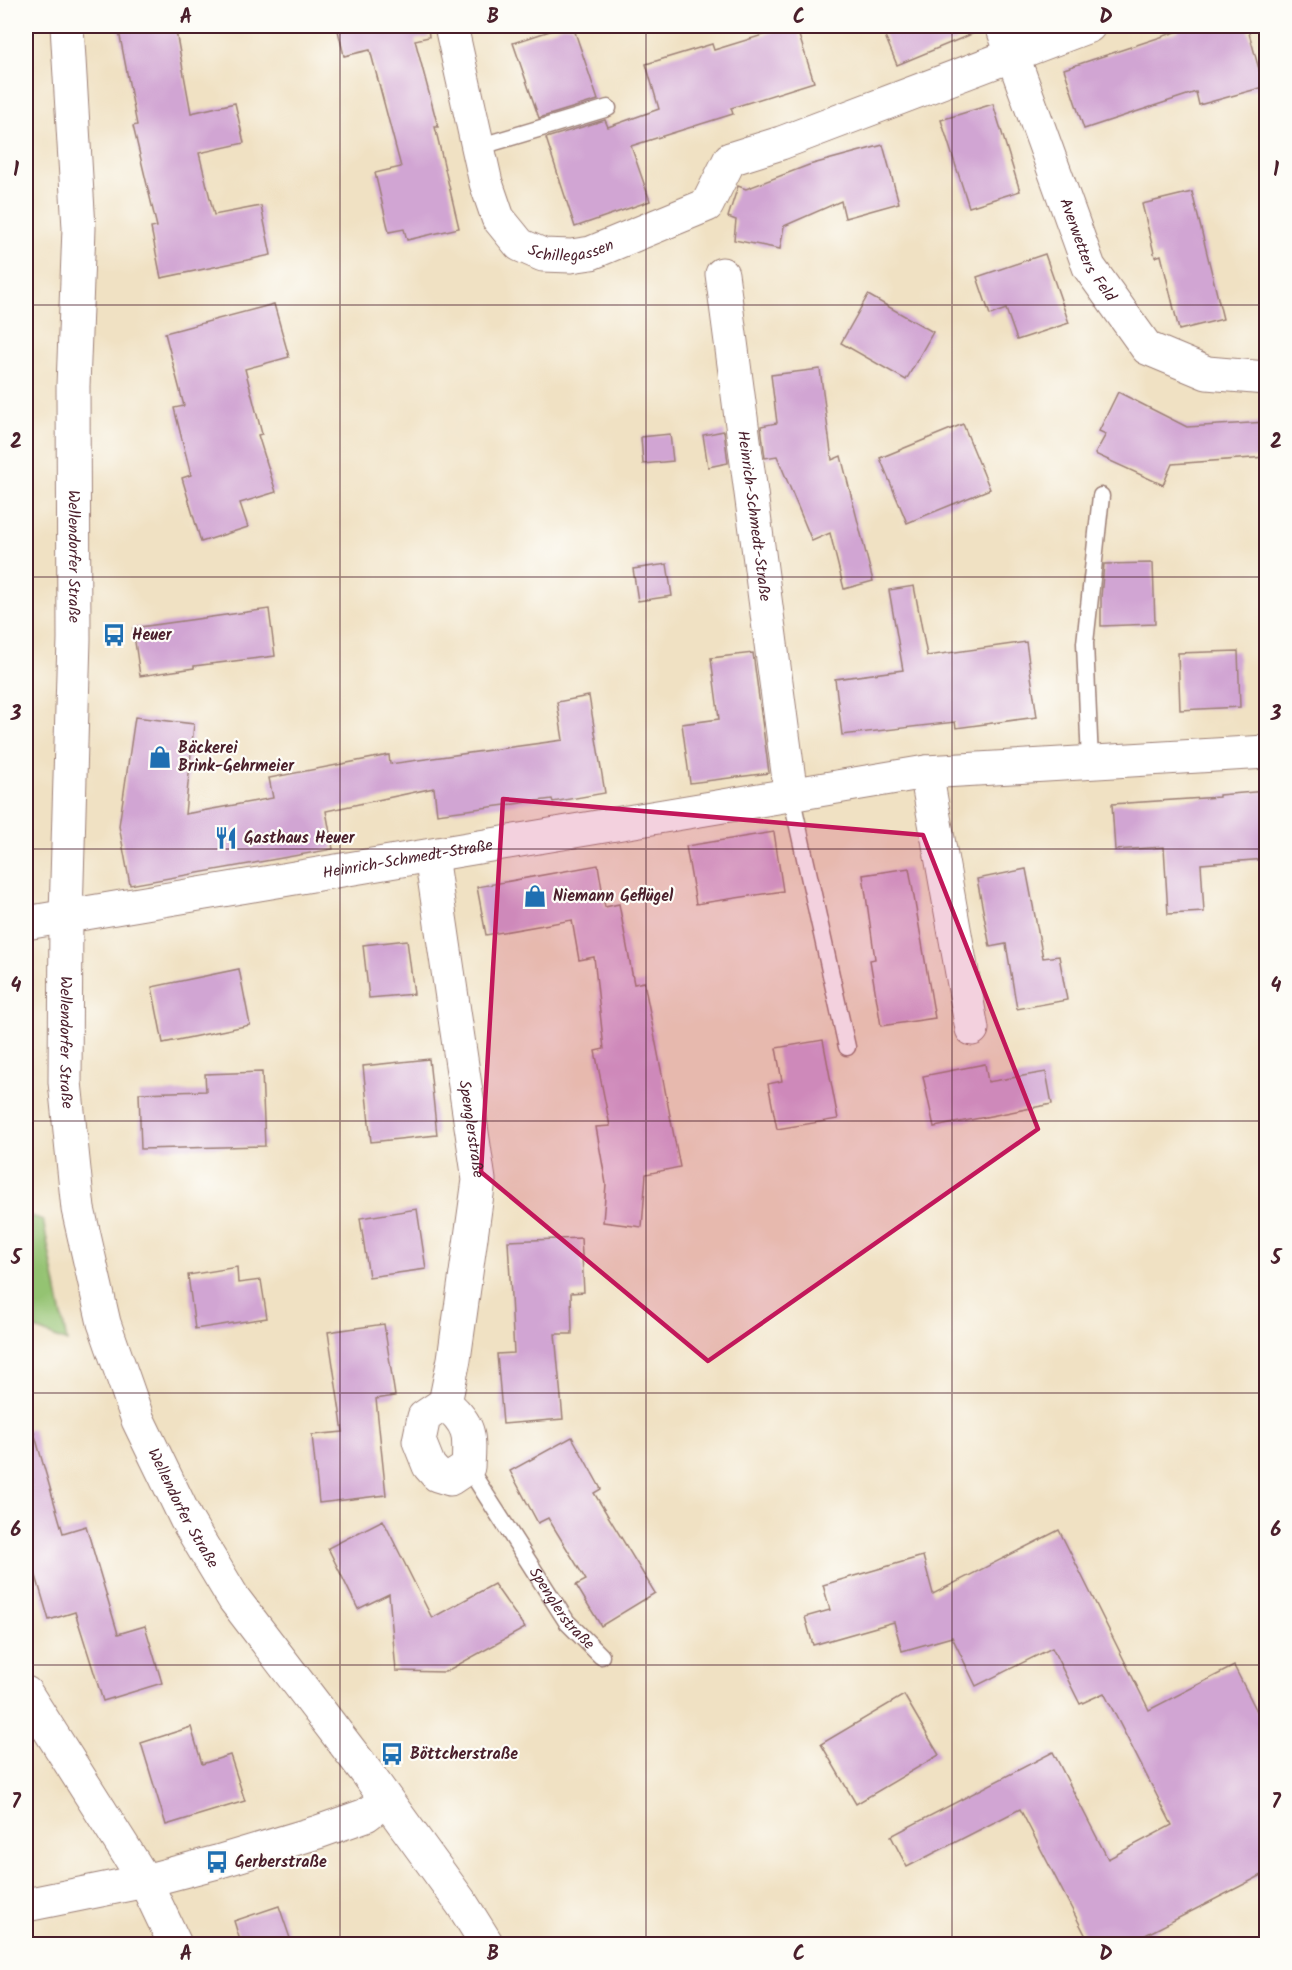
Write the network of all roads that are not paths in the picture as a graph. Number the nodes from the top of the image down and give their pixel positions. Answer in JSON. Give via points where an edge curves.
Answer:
{"nodes":[{"id":1,"x":66,"y":26,"type":"edge"},
{"id":2,"x":451,"y":26,"type":"edge"},
{"id":3,"x":1089,"y":26,"type":"edge"},
{"id":4,"x":1006,"y":40,"type":"edge"},
{"id":5,"x":608,"y":108,"type":"dead end"},
{"id":6,"x":478,"y":147,"type":"junction"},
{"id":7,"x":722,"y":274,"type":"dead end"},
{"id":8,"x":1266,"y":378,"type":"edge"},
{"id":9,"x":1101,"y":496,"type":"dead end"},
{"id":10,"x":1266,"y":752,"type":"edge"},
{"id":11,"x":1090,"y":762,"type":"junction"},
{"id":12,"x":926,"y":772,"type":"junction"},
{"id":13,"x":791,"y":795,"type":"junction"},
{"id":14,"x":431,"y":856,"type":"junction"},
{"id":15,"x":66,"y":915,"type":"junction"},
{"id":16,"x":26,"y":923,"type":"edge"},
{"id":17,"x":972,"y":1029,"type":"dead end"},
{"id":18,"x":847,"y":1047,"type":"dead end"},
{"id":19,"x":445,"y":1403,"type":"junction"},
{"id":20,"x":468,"y":1467,"type":"junction"},
{"id":21,"x":601,"y":1656,"type":"dead end"},
{"id":22,"x":26,"y":1693,"type":"edge"},
{"id":23,"x":386,"y":1800,"type":"junction"},
{"id":24,"x":145,"y":1881,"type":"junction"},
{"id":25,"x":26,"y":1905,"type":"edge"},
{"id":26,"x":175,"y":1944,"type":"edge"},
{"id":27,"x":487,"y":1944,"type":"edge"}],
"edges":[{"from":1,"to":15,"type":"street","name":"Wellendorfer Straße","via":[[79,228],[73,386],[74,639]]},
{"from":2,"to":6,"type":"street","name":"Schillegassen"},
{"from":3,"to":4,"type":"street","name":"Schillegassen"},
{"from":4,"to":6,"type":"street","name":"Schillegassen","via":[[781,143],[730,159],[707,205],[591,253],[543,255],[520,245],[498,218]]},
{"from":4,"to":8,"type":"street","name":"Averwetters Feld","via":[[1089,267],[1147,348],[1207,373]]},
{"from":5,"to":6,"type":"lane"},
{"from":7,"to":13,"type":"street","name":"Heinrich-Schmedt-Straße"},
{"from":9,"to":11,"type":"lane","via":[[1084,643]]},
{"from":10,"to":11,"type":"street","name":"Heinrich-Schmedt-Straße"},
{"from":11,"to":12,"type":"street","name":"Heinrich-Schmedt-Straße"},
{"from":12,"to":13,"type":"street","name":"Heinrich-Schmedt-Straße"},
{"from":12,"to":17,"type":"street"},
{"from":13,"to":14,"type":"street","name":"Heinrich-Schmedt-Straße"},
{"from":13,"to":18,"type":"lane"},
{"from":14,"to":15,"type":"street","name":"Heinrich-Schmedt-Straße"},
{"from":14,"to":19,"type":"street","name":"Spenglerstraße","via":[[479,1180]]},
{"from":15,"to":16,"type":"street","name":"Heinrich-Schmedt-Straße"},
{"from":15,"to":23,"type":"street","name":"Wellendorfer Straße","via":[[65,1082],[78,1209],[104,1323],[138,1420],[186,1519],[234,1599]]},
{"from":19,"to":20,"type":"street","via":[[460,1416],[470,1438]]},
{"from":19,"to":20,"type":"street","via":[[424,1417],[419,1441],[437,1475],[450,1479]]},
{"from":20,"to":21,"type":"lane","name":"Spenglerstraße","via":[[567,1622]]},
{"from":22,"to":24,"type":"street"},
{"from":23,"to":24,"type":"street","via":[[366,1815],[318,1832]]},
{"from":23,"to":27,"type":"street","name":"Wellendorfer Straße"},
{"from":24,"to":25,"type":"street"},
{"from":24,"to":26,"type":"street"}]}
